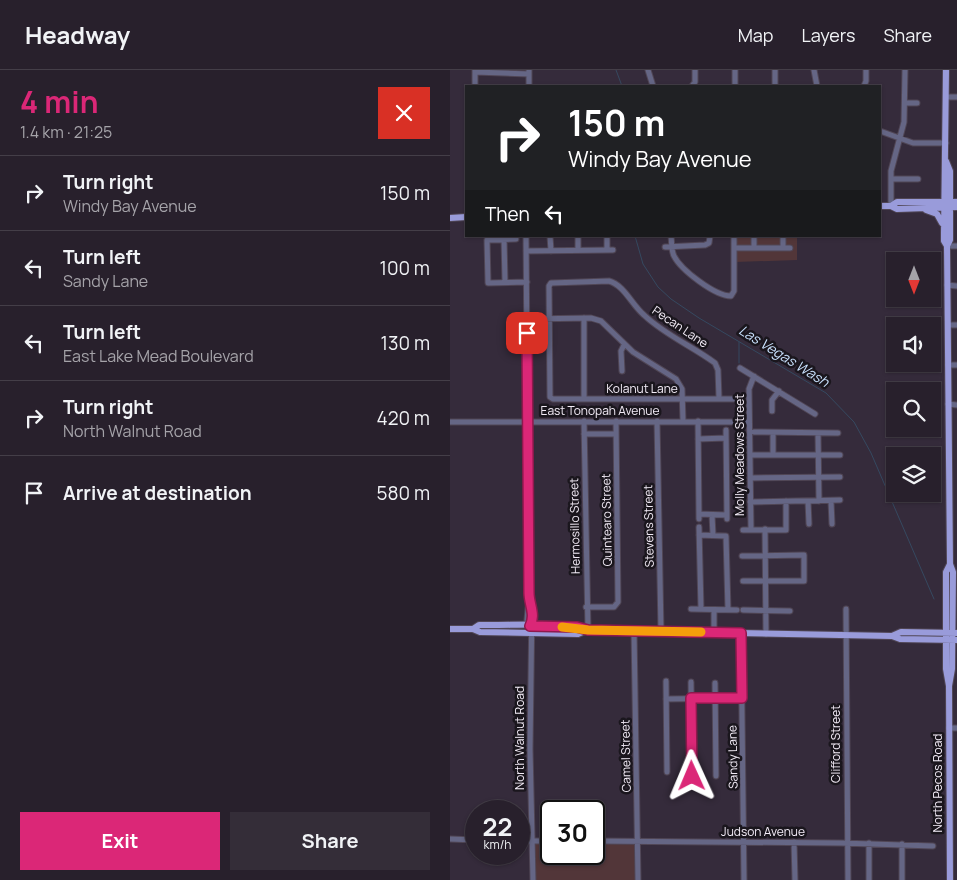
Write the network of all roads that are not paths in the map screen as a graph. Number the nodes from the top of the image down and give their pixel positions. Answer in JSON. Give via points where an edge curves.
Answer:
{"nodes":[{"id":1,"x":648,"y":70,"type":"edge"},
{"id":2,"x":696,"y":70,"type":"edge"},
{"id":3,"x":735,"y":70,"type":"edge"},
{"id":4,"x":775,"y":70,"type":"edge"},
{"id":5,"x":814,"y":70,"type":"edge"},
{"id":6,"x":866,"y":70,"type":"edge"},
{"id":7,"x":905,"y":70,"type":"edge"},
{"id":8,"x":946,"y":70,"type":"edge"},
{"id":9,"x":475,"y":71,"type":"edge"},
{"id":10,"x":529,"y":72,"type":"edge"},
{"id":11,"x":474,"y":85,"type":"edge"},
{"id":12,"x":529,"y":85,"type":"edge"},
{"id":13,"x":653,"y":85,"type":"edge"},
{"id":14,"x":693,"y":85,"type":"edge"},
{"id":15,"x":735,"y":85,"type":"edge"},
{"id":16,"x":775,"y":85,"type":"edge"},
{"id":17,"x":817,"y":85,"type":"edge"},
{"id":18,"x":864,"y":85,"type":"edge"},
{"id":19,"x":946,"y":97,"type":"junction"},
{"id":20,"x":957,"y":97,"type":"edge"},
{"id":21,"x":917,"y":102,"type":"dead end"},
{"id":22,"x":905,"y":103,"type":"junction"},
{"id":23,"x":881,"y":131,"type":"edge"},
{"id":24,"x":900,"y":138,"type":"junction"},
{"id":25,"x":946,"y":143,"type":"junction"},
{"id":26,"x":891,"y":179,"type":"junction"},
{"id":27,"x":918,"y":179,"type":"dead end"},
{"id":28,"x":950,"y":204,"type":"edge"},
{"id":29,"x":881,"y":206,"type":"edge"},
{"id":30,"x":891,"y":206,"type":"junction"},
{"id":31,"x":918,"y":208,"type":"junction"},
{"id":32,"x":465,"y":217,"type":"edge"},
{"id":33,"x":450,"y":218,"type":"edge"},
{"id":34,"x":944,"y":229,"type":"junction"},
{"id":35,"x":526,"y":237,"type":"edge"},
{"id":36,"x":550,"y":237,"type":"edge"},
{"id":37,"x":578,"y":237,"type":"edge"},
{"id":38,"x":607,"y":237,"type":"edge"},
{"id":39,"x":672,"y":237,"type":"edge"},
{"id":40,"x":710,"y":237,"type":"edge"},
{"id":41,"x":734,"y":237,"type":"edge"},
{"id":42,"x":754,"y":237,"type":"edge"},
{"id":43,"x":783,"y":237,"type":"edge"},
{"id":44,"x":504,"y":239,"type":"junction"},
{"id":45,"x":516,"y":239,"type":"dead end"},
{"id":46,"x":672,"y":246,"type":"junction"},
{"id":47,"x":947,"y":246,"type":"junction"},
{"id":48,"x":957,"y":246,"type":"edge"},
{"id":49,"x":665,"y":247,"type":"dead end"},
{"id":50,"x":783,"y":247,"type":"junction"},
{"id":51,"x":734,"y":248,"type":"junction"},
{"id":52,"x":754,"y":248,"type":"junction"},
{"id":53,"x":790,"y":248,"type":"dead end"},
{"id":54,"x":578,"y":250,"type":"junction"},
{"id":55,"x":526,"y":251,"type":"junction"},
{"id":56,"x":551,"y":251,"type":"junction"},
{"id":57,"x":505,"y":282,"type":"junction"},
{"id":58,"x":527,"y":282,"type":"junction"},
{"id":59,"x":947,"y":285,"type":"junction"},
{"id":60,"x":957,"y":286,"type":"edge"},
{"id":61,"x":549,"y":318,"type":"junction"},
{"id":62,"x":584,"y":318,"type":"junction"},
{"id":63,"x":527,"y":319,"type":"junction"},
{"id":64,"x":948,"y":325,"type":"junction"},
{"id":65,"x":957,"y":325,"type":"edge"},
{"id":66,"x":624,"y":345,"type":"junction"},
{"id":67,"x":948,"y":365,"type":"junction"},
{"id":68,"x":957,"y":365,"type":"edge"},
{"id":69,"x":740,"y":368,"type":"dead end"},
{"id":70,"x":622,"y":371,"type":"dead end"},
{"id":71,"x":754,"y":376,"type":"junction"},
{"id":72,"x":779,"y":392,"type":"junction"},
{"id":73,"x":719,"y":398,"type":"junction"},
{"id":74,"x":584,"y":399,"type":"junction"},
{"id":75,"x":682,"y":399,"type":"junction"},
{"id":76,"x":735,"y":399,"type":"dead end"},
{"id":77,"x":948,"y":404,"type":"junction"},
{"id":78,"x":957,"y":405,"type":"edge"},
{"id":79,"x":772,"y":411,"type":"dead end"},
{"id":80,"x":815,"y":414,"type":"dead end"},
{"id":81,"x":527,"y":421,"type":"junction"},
{"id":82,"x":584,"y":421,"type":"junction"},
{"id":83,"x":616,"y":421,"type":"junction"},
{"id":84,"x":657,"y":421,"type":"junction"},
{"id":85,"x":683,"y":421,"type":"junction"},
{"id":86,"x":698,"y":421,"type":"junction"},
{"id":87,"x":450,"y":422,"type":"edge"},
{"id":88,"x":749,"y":422,"type":"junction"},
{"id":89,"x":726,"y":430,"type":"dead end"},
{"id":90,"x":754,"y":432,"type":"dead end"},
{"id":91,"x":773,"y":432,"type":"junction"},
{"id":92,"x":818,"y":433,"type":"junction"},
{"id":93,"x":838,"y":433,"type":"dead end"},
{"id":94,"x":584,"y":434,"type":"junction"},
{"id":95,"x":616,"y":434,"type":"junction"},
{"id":96,"x":726,"y":438,"type":"junction"},
{"id":97,"x":698,"y":439,"type":"junction"},
{"id":98,"x":773,"y":455,"type":"junction"},
{"id":99,"x":818,"y":455,"type":"junction"},
{"id":100,"x":840,"y":455,"type":"dead end"},
{"id":101,"x":750,"y":456,"type":"junction"},
{"id":102,"x":819,"y":477,"type":"junction"},
{"id":103,"x":840,"y":477,"type":"dead end"},
{"id":104,"x":750,"y":478,"type":"junction"},
{"id":105,"x":949,"y":485,"type":"junction"},
{"id":106,"x":957,"y":485,"type":"edge"},
{"id":107,"x":840,"y":500,"type":"dead end"},
{"id":108,"x":786,"y":501,"type":"junction"},
{"id":109,"x":808,"y":501,"type":"junction"},
{"id":110,"x":819,"y":501,"type":"junction"},
{"id":111,"x":831,"y":501,"type":"junction"},
{"id":112,"x":750,"y":502,"type":"junction"},
{"id":113,"x":712,"y":515,"type":"junction"},
{"id":114,"x":809,"y":524,"type":"dead end"},
{"id":115,"x":832,"y":524,"type":"dead end"},
{"id":116,"x":949,"y":525,"type":"junction"},
{"id":117,"x":957,"y":525,"type":"edge"},
{"id":118,"x":699,"y":527,"type":"dead end"},
{"id":119,"x":750,"y":529,"type":"junction"},
{"id":120,"x":765,"y":529,"type":"junction"},
{"id":121,"x":743,"y":530,"type":"dead end"},
{"id":122,"x":699,"y":535,"type":"junction"},
{"id":123,"x":713,"y":535,"type":"junction"},
{"id":124,"x":742,"y":556,"type":"dead end"},
{"id":125,"x":765,"y":556,"type":"junction"},
{"id":126,"x":950,"y":564,"type":"junction"},
{"id":127,"x":957,"y":564,"type":"edge"},
{"id":128,"x":742,"y":581,"type":"dead end"},
{"id":129,"x":765,"y":582,"type":"junction"},
{"id":130,"x":586,"y":607,"type":"junction"},
{"id":131,"x":691,"y":609,"type":"dead end"},
{"id":132,"x":701,"y":609,"type":"junction"},
{"id":133,"x":846,"y":609,"type":"dead end"},
{"id":134,"x":714,"y":610,"type":"junction"},
{"id":135,"x":728,"y":610,"type":"junction"},
{"id":136,"x":766,"y":611,"type":"junction"},
{"id":137,"x":790,"y":611,"type":"dead end"},
{"id":138,"x":450,"y":629,"type":"edge"},
{"id":139,"x":530,"y":630,"type":"junction"},
{"id":140,"x":588,"y":630,"type":"junction"},
{"id":141,"x":634,"y":631,"type":"junction"},
{"id":142,"x":661,"y":631,"type":"junction"},
{"id":143,"x":714,"y":632,"type":"junction"},
{"id":144,"x":741,"y":633,"type":"junction"},
{"id":145,"x":766,"y":634,"type":"junction"},
{"id":146,"x":846,"y":635,"type":"junction"},
{"id":147,"x":892,"y":636,"type":"junction"},
{"id":148,"x":952,"y":636,"type":"edge"},
{"id":149,"x":927,"y":639,"type":"junction"},
{"id":150,"x":946,"y":658,"type":"junction"},
{"id":151,"x":666,"y":681,"type":"dead end"},
{"id":152,"x":691,"y":682,"type":"dead end"},
{"id":153,"x":714,"y":682,"type":"dead end"},
{"id":154,"x":949,"y":686,"type":"junction"},
{"id":155,"x":691,"y":698,"type":"junction"},
{"id":156,"x":715,"y":698,"type":"junction"},
{"id":157,"x":742,"y":698,"type":"junction"},
{"id":158,"x":666,"y":699,"type":"junction"},
{"id":159,"x":949,"y":728,"type":"junction"},
{"id":160,"x":957,"y":728,"type":"edge"},
{"id":161,"x":950,"y":768,"type":"junction"},
{"id":162,"x":957,"y":768,"type":"edge"},
{"id":163,"x":667,"y":772,"type":"dead end"},
{"id":164,"x":692,"y":776,"type":"dead end"},
{"id":165,"x":716,"y":776,"type":"dead end"},
{"id":166,"x":953,"y":809,"type":"edge"},
{"id":167,"x":450,"y":839,"type":"edge"},
{"id":168,"x":465,"y":840,"type":"edge"},
{"id":169,"x":533,"y":841,"type":"junction"},
{"id":170,"x":540,"y":841,"type":"edge"},
{"id":171,"x":605,"y":841,"type":"edge"},
{"id":172,"x":638,"y":841,"type":"junction"},
{"id":173,"x":744,"y":842,"type":"junction"},
{"id":174,"x":794,"y":842,"type":"junction"},
{"id":175,"x":847,"y":843,"type":"junction"},
{"id":176,"x":869,"y":843,"type":"junction"},
{"id":177,"x":902,"y":844,"type":"junction"},
{"id":178,"x":933,"y":846,"type":"dead end"},
{"id":179,"x":954,"y":849,"type":"edge"},
{"id":180,"x":533,"y":880,"type":"edge"},
{"id":181,"x":638,"y":880,"type":"edge"},
{"id":182,"x":744,"y":880,"type":"edge"},
{"id":183,"x":794,"y":880,"type":"edge"},
{"id":184,"x":848,"y":880,"type":"edge"},
{"id":185,"x":869,"y":880,"type":"edge"},
{"id":186,"x":902,"y":880,"type":"edge"},
{"id":187,"x":950,"y":880,"type":"edge"}],
"edges":[{"from":1,"to":13,"type":"street"},
{"from":2,"to":14,"type":"street"},
{"from":3,"to":15,"type":"street"},
{"from":4,"to":16,"type":"street"},
{"from":5,"to":17,"type":"street"},
{"from":6,"to":18,"type":"street"},
{"from":7,"to":22,"type":"street"},
{"from":8,"to":19,"type":"main road","name":"North Pecos Road"},
{"from":9,"to":10,"type":"street"},
{"from":9,"to":11,"type":"street"},
{"from":10,"to":12,"type":"street"},
{"from":19,"to":20,"type":"street"},
{"from":19,"to":25,"type":"main road","name":"North Pecos Road"},
{"from":21,"to":22,"type":"street"},
{"from":22,"to":24,"type":"street"},
{"from":23,"to":24,"type":"street"},
{"from":24,"to":25,"type":"street","via":[[913,143]]},
{"from":24,"to":26,"type":"street","via":[[893,158]]},
{"from":25,"to":28,"type":"main road","name":"North Pecos Road"},
{"from":26,"to":27,"type":"street"},
{"from":26,"to":30,"type":"street"},
{"from":28,"to":30,"type":"main road","via":[[897,202]]},
{"from":28,"to":31,"type":"main road"},
{"from":28,"to":34,"type":"main road","name":"North Pecos Road"},
{"from":28,"to":47,"type":"main road","name":"North Pecos Road","via":[[950,240]]},
{"from":29,"to":30,"type":"main road"},
{"from":30,"to":31,"type":"main road","via":[[897,209]]},
{"from":31,"to":34,"type":"main road","via":[[937,214]]},
{"from":32,"to":33,"type":"main road"},
{"from":34,"to":47,"type":"main road","name":"North Pecos Road"},
{"from":35,"to":55,"type":"street","name":"North Walnut Road"},
{"from":36,"to":56,"type":"street"},
{"from":37,"to":54,"type":"street"},
{"from":38,"to":54,"type":"street","via":[[610,250]]},
{"from":39,"to":46,"type":"street"},
{"from":40,"to":46,"type":"street","via":[[705,245]]},
{"from":41,"to":51,"type":"street"},
{"from":42,"to":52,"type":"street"},
{"from":43,"to":50,"type":"street"},
{"from":44,"to":45,"type":"street"},
{"from":44,"to":57,"type":"street"},
{"from":44,"to":57,"type":"street","via":[[487,240],[488,282]]},
{"from":46,"to":49,"type":"street"},
{"from":46,"to":51,"type":"street","via":[[674,257],[702,282],[725,296],[733,295]]},
{"from":47,"to":48,"type":"street"},
{"from":47,"to":59,"type":"main road","name":"North Pecos Road"},
{"from":50,"to":52,"type":"street"},
{"from":50,"to":53,"type":"street"},
{"from":51,"to":52,"type":"street"},
{"from":54,"to":56,"type":"street"},
{"from":55,"to":56,"type":"street"},
{"from":55,"to":58,"type":"street","name":"North Walnut Road"},
{"from":57,"to":58,"type":"street"},
{"from":58,"to":63,"type":"street","name":"North Walnut Road"},
{"from":59,"to":60,"type":"street"},
{"from":59,"to":64,"type":"main road","name":"North Pecos Road"},
{"from":61,"to":62,"type":"street"},
{"from":61,"to":63,"type":"street"},
{"from":61,"to":73,"type":"street","name":"Pecan Lane","via":[[551,283],[616,283],[654,325],[715,363]]},
{"from":61,"to":74,"type":"street","name":"Kolanut Lane","via":[[550,397]]},
{"from":62,"to":66,"type":"street","via":[[600,321]]},
{"from":62,"to":74,"type":"street"},
{"from":63,"to":81,"type":"street","name":"North Walnut Road"},
{"from":64,"to":65,"type":"street"},
{"from":64,"to":67,"type":"main road","name":"North Pecos Road"},
{"from":66,"to":70,"type":"street","via":[[621,351]]},
{"from":66,"to":75,"type":"street","via":[[676,379],[682,389]]},
{"from":67,"to":68,"type":"street"},
{"from":67,"to":77,"type":"main road","name":"North Pecos Road"},
{"from":69,"to":71,"type":"street"},
{"from":71,"to":72,"type":"street"},
{"from":71,"to":88,"type":"street","name":"Molly Meadows Street","via":[[749,389]]},
{"from":72,"to":79,"type":"street","via":[[772,400]]},
{"from":72,"to":80,"type":"street"},
{"from":73,"to":75,"type":"street","name":"Kolanut Lane"},
{"from":73,"to":76,"type":"street","name":"Kolanut Lane"},
{"from":74,"to":75,"type":"street","name":"Kolanut Lane"},
{"from":75,"to":85,"type":"street"},
{"from":77,"to":78,"type":"street"},
{"from":77,"to":105,"type":"main road","name":"North Pecos Road","via":[[952,446]]},
{"from":81,"to":82,"type":"street","name":"East Tonopah Avenue"},
{"from":81,"to":87,"type":"street","name":"East Tonopah Avenue"},
{"from":81,"to":139,"type":"street","name":"North Walnut Road","via":[[529,598],[526,620]]},
{"from":82,"to":83,"type":"street","name":"East Tonopah Avenue"},
{"from":82,"to":94,"type":"street","name":"Hermosillo Street"},
{"from":83,"to":84,"type":"street","name":"East Tonopah Avenue"},
{"from":83,"to":95,"type":"street","name":"Quintearo Street"},
{"from":84,"to":85,"type":"street","name":"East Tonopah Avenue"},
{"from":84,"to":142,"type":"street","name":"Stevens Street"},
{"from":85,"to":86,"type":"street","name":"East Tonopah Avenue"},
{"from":86,"to":88,"type":"street","name":"East Tonopah Avenue"},
{"from":86,"to":97,"type":"street"},
{"from":88,"to":101,"type":"street","name":"Molly Meadows Street"},
{"from":89,"to":96,"type":"street"},
{"from":90,"to":91,"type":"street"},
{"from":91,"to":92,"type":"street"},
{"from":91,"to":98,"type":"street"},
{"from":92,"to":93,"type":"street"},
{"from":92,"to":99,"type":"street"},
{"from":94,"to":95,"type":"street"},
{"from":94,"to":130,"type":"street","name":"Hermosillo Street"},
{"from":95,"to":130,"type":"street","name":"Quintearo Street","via":[[618,605]]},
{"from":96,"to":97,"type":"street"},
{"from":96,"to":113,"type":"street","via":[[727,517]]},
{"from":97,"to":113,"type":"street","via":[[699,517]]},
{"from":98,"to":99,"type":"street"},
{"from":98,"to":101,"type":"street"},
{"from":99,"to":100,"type":"street"},
{"from":99,"to":102,"type":"street"},
{"from":101,"to":104,"type":"street","name":"Molly Meadows Street"},
{"from":102,"to":103,"type":"street"},
{"from":102,"to":104,"type":"street"},
{"from":102,"to":110,"type":"street"},
{"from":104,"to":112,"type":"street","name":"Molly Meadows Street"},
{"from":105,"to":106,"type":"street"},
{"from":105,"to":116,"type":"main road","name":"North Pecos Road"},
{"from":107,"to":111,"type":"street"},
{"from":108,"to":109,"type":"street"},
{"from":108,"to":112,"type":"street"},
{"from":108,"to":120,"type":"street","name":"Molly Meadows Street","via":[[786,530]]},
{"from":109,"to":110,"type":"street"},
{"from":109,"to":114,"type":"street"},
{"from":110,"to":111,"type":"street"},
{"from":111,"to":115,"type":"street"},
{"from":112,"to":119,"type":"street","name":"Molly Meadows Street"},
{"from":113,"to":123,"type":"street"},
{"from":116,"to":117,"type":"street"},
{"from":116,"to":126,"type":"main road","name":"North Pecos Road"},
{"from":118,"to":122,"type":"street"},
{"from":119,"to":120,"type":"street","name":"Molly Meadows Street"},
{"from":119,"to":121,"type":"street"},
{"from":120,"to":125,"type":"street"},
{"from":122,"to":123,"type":"street"},
{"from":122,"to":132,"type":"street"},
{"from":123,"to":135,"type":"street","via":[[725,534]]},
{"from":124,"to":125,"type":"street"},
{"from":125,"to":129,"type":"street"},
{"from":125,"to":129,"type":"street","via":[[804,555],[804,581]]},
{"from":126,"to":127,"type":"street"},
{"from":126,"to":148,"type":"main road","name":"North Pecos Road","via":[[946,572]]},
{"from":128,"to":129,"type":"street"},
{"from":129,"to":136,"type":"street"},
{"from":130,"to":140,"type":"street","name":"Hermosillo Street"},
{"from":131,"to":132,"type":"street"},
{"from":132,"to":134,"type":"street"},
{"from":133,"to":146,"type":"street","name":"Clifford Street"},
{"from":134,"to":135,"type":"street"},
{"from":134,"to":143,"type":"street"},
{"from":135,"to":136,"type":"street"},
{"from":136,"to":137,"type":"street"},
{"from":136,"to":145,"type":"street"},
{"from":138,"to":139,"type":"main road","via":[[480,632]]},
{"from":139,"to":140,"type":"main road","via":[[577,627]]},
{"from":139,"to":169,"type":"street","name":"North Walnut Road"},
{"from":140,"to":141,"type":"main road"},
{"from":141,"to":142,"type":"main road"},
{"from":141,"to":172,"type":"street","name":"Camel Street"},
{"from":142,"to":143,"type":"main road"},
{"from":143,"to":144,"type":"main road"},
{"from":144,"to":145,"type":"main road"},
{"from":144,"to":157,"type":"street","name":"Sandy Lane"},
{"from":145,"to":146,"type":"main road"},
{"from":146,"to":147,"type":"main road"},
{"from":146,"to":175,"type":"street","name":"Clifford Street"},
{"from":147,"to":148,"type":"main road","via":[[900,632]]},
{"from":147,"to":149,"type":"main road"},
{"from":148,"to":149,"type":"main road"},
{"from":148,"to":150,"type":"main road","name":"North Pecos Road"},
{"from":148,"to":154,"type":"main road","name":"North Pecos Road"},
{"from":149,"to":150,"type":"main road","via":[[940,646]]},
{"from":150,"to":154,"type":"main road","name":"North Pecos Road"},
{"from":151,"to":158,"type":"street"},
{"from":152,"to":155,"type":"street"},
{"from":153,"to":156,"type":"street"},
{"from":154,"to":159,"type":"main road","name":"North Pecos Road"},
{"from":155,"to":156,"type":"street"},
{"from":155,"to":158,"type":"street"},
{"from":155,"to":164,"type":"street"},
{"from":156,"to":157,"type":"street"},
{"from":156,"to":165,"type":"street"},
{"from":157,"to":173,"type":"street","name":"Sandy Lane"},
{"from":158,"to":163,"type":"street"},
{"from":159,"to":160,"type":"street"},
{"from":159,"to":161,"type":"main road","name":"North Pecos Road"},
{"from":161,"to":162,"type":"street"},
{"from":161,"to":166,"type":"main road","name":"North Pecos Road"},
{"from":166,"to":179,"type":"main road","name":"North Pecos Road"},
{"from":167,"to":168,"type":"street"},
{"from":169,"to":170,"type":"street"},
{"from":169,"to":180,"type":"street","name":"North Walnut Road"},
{"from":171,"to":172,"type":"street","name":"Judson Avenue"},
{"from":172,"to":173,"type":"street","name":"Judson Avenue"},
{"from":172,"to":181,"type":"street","name":"Camel Street"},
{"from":173,"to":174,"type":"street","name":"Judson Avenue"},
{"from":173,"to":182,"type":"street","name":"Sandy Lane"},
{"from":174,"to":175,"type":"street","name":"Judson Avenue"},
{"from":174,"to":183,"type":"street"},
{"from":175,"to":176,"type":"street","name":"Judson Avenue"},
{"from":175,"to":184,"type":"street","name":"Clifford Street"},
{"from":176,"to":177,"type":"street","name":"Judson Avenue"},
{"from":176,"to":185,"type":"street"},
{"from":177,"to":178,"type":"street","name":"Judson Avenue"},
{"from":177,"to":186,"type":"street"},
{"from":179,"to":187,"type":"main road","name":"North Pecos Road"}]}
